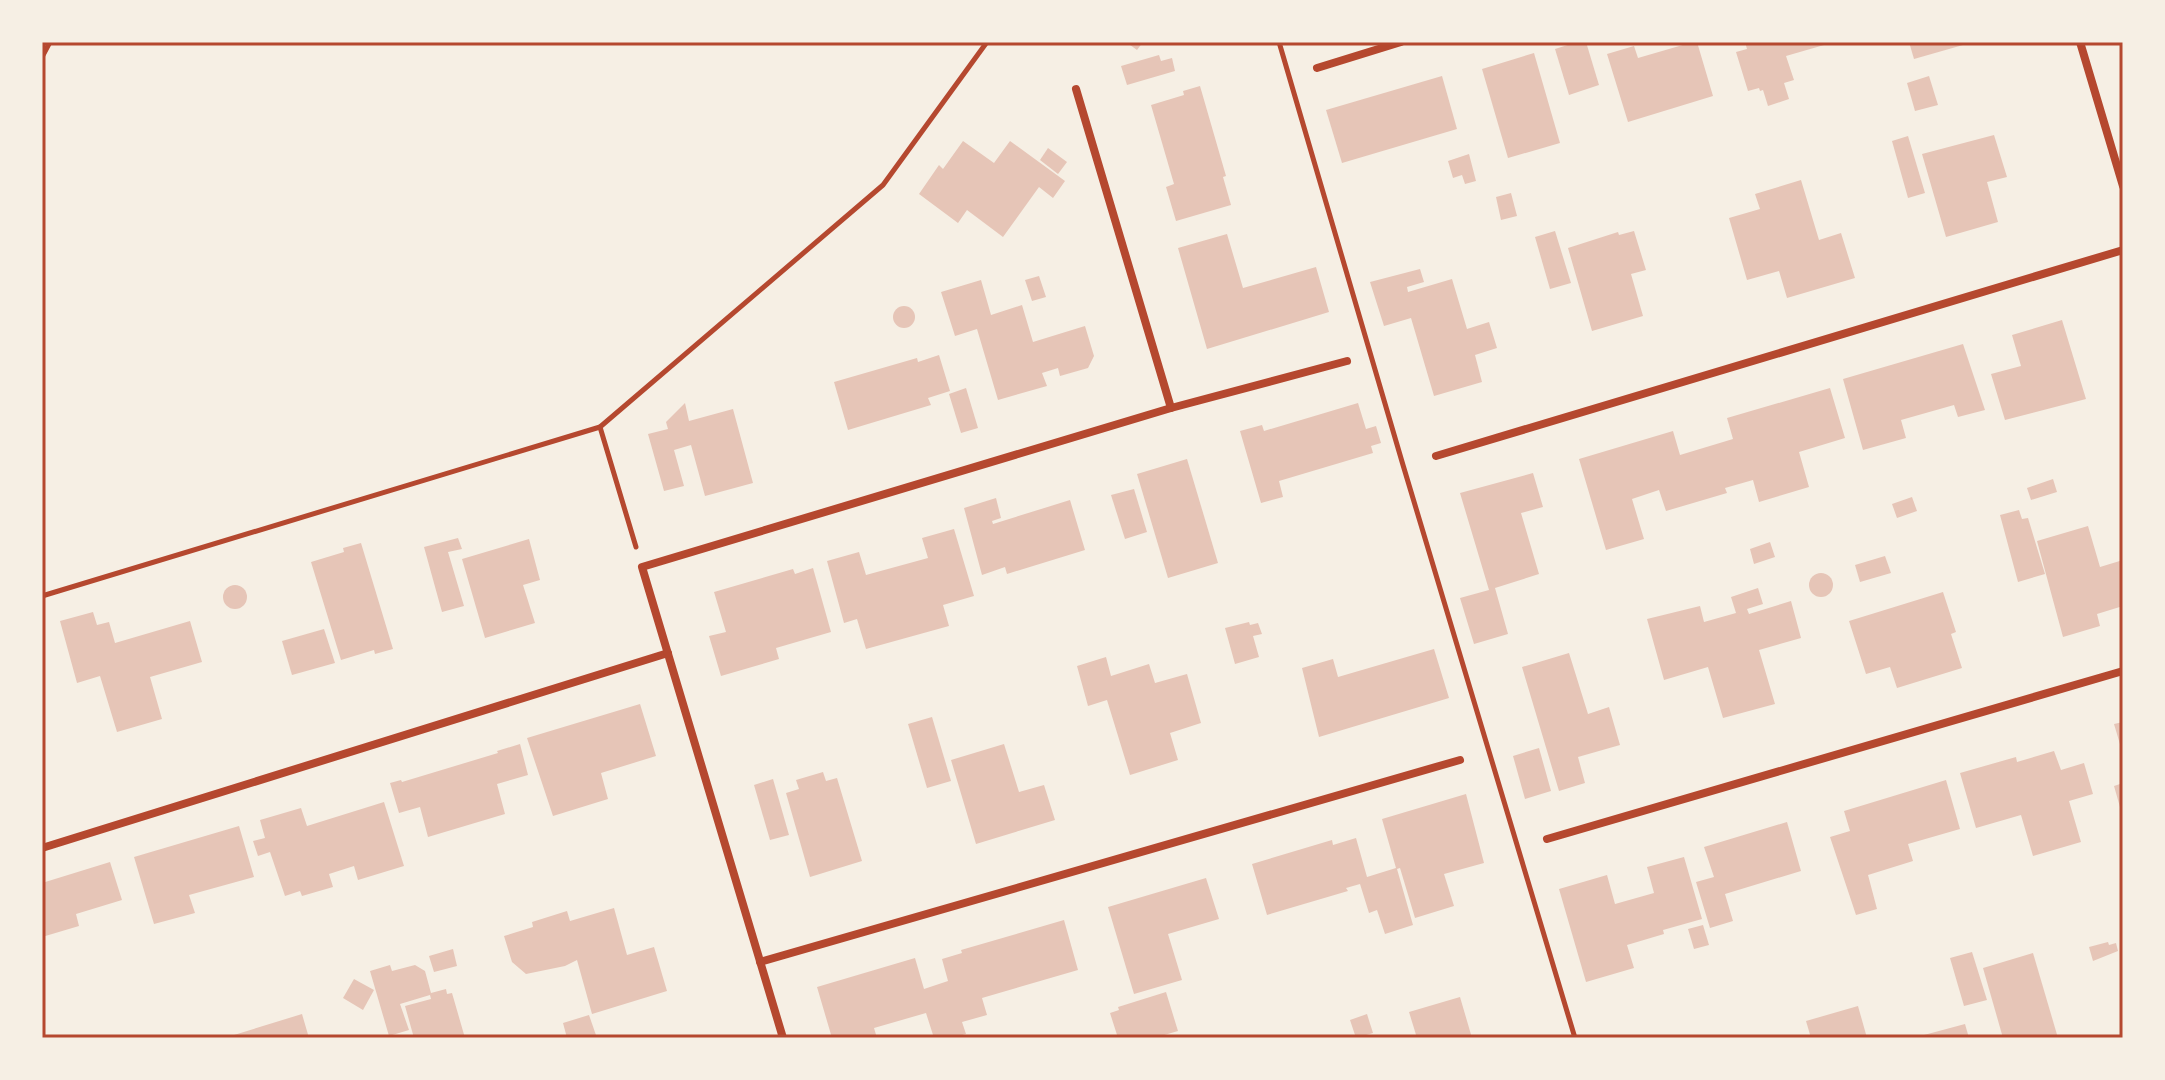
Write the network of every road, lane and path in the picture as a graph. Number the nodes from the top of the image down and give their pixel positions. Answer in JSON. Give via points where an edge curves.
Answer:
{"nodes":[{"id":1,"x":50,"y":42,"type":"edge"},
{"id":2,"x":987,"y":42,"type":"edge"},
{"id":3,"x":1279,"y":42,"type":"edge"},
{"id":4,"x":1401,"y":42,"type":"edge"},
{"id":5,"x":2080,"y":42,"type":"edge"},
{"id":6,"x":42,"y":57,"type":"edge"},
{"id":7,"x":1317,"y":68,"type":"dead end"},
{"id":8,"x":1076,"y":89,"type":"dead end"},
{"id":9,"x":2120,"y":161,"type":"edge"},
{"id":10,"x":2123,"y":186,"type":"edge"},
{"id":11,"x":2123,"y":250,"type":"edge"},
{"id":12,"x":1347,"y":361,"type":"dead end"},
{"id":13,"x":1171,"y":408,"type":"junction"},
{"id":14,"x":600,"y":427,"type":"junction"},
{"id":15,"x":1436,"y":456,"type":"dead end"},
{"id":16,"x":642,"y":567,"type":"junction"},
{"id":17,"x":42,"y":596,"type":"edge"},
{"id":18,"x":668,"y":653,"type":"junction"},
{"id":19,"x":2123,"y":671,"type":"edge"},
{"id":20,"x":1460,"y":760,"type":"dead end"},
{"id":21,"x":1547,"y":839,"type":"dead end"},
{"id":22,"x":42,"y":848,"type":"edge"},
{"id":23,"x":760,"y":962,"type":"junction"},
{"id":24,"x":783,"y":1038,"type":"edge"},
{"id":25,"x":1575,"y":1038,"type":"edge"}],
"edges":[{"from":1,"to":6,"type":"path"},
{"from":2,"to":14,"type":"path","via":[[883,185]]},
{"from":3,"to":25,"type":"path"},
{"from":4,"to":7,"type":"street"},
{"from":5,"to":9,"type":"street"},
{"from":8,"to":13,"type":"street"},
{"from":9,"to":10,"type":"street"},
{"from":11,"to":15,"type":"street"},
{"from":12,"to":13,"type":"street"},
{"from":13,"to":16,"type":"street"},
{"from":14,"to":16,"type":"path"},
{"from":14,"to":17,"type":"path"},
{"from":16,"to":18,"type":"street"},
{"from":18,"to":22,"type":"street"},
{"from":18,"to":23,"type":"street"},
{"from":19,"to":21,"type":"street"},
{"from":20,"to":23,"type":"street"},
{"from":23,"to":24,"type":"street"}]}
